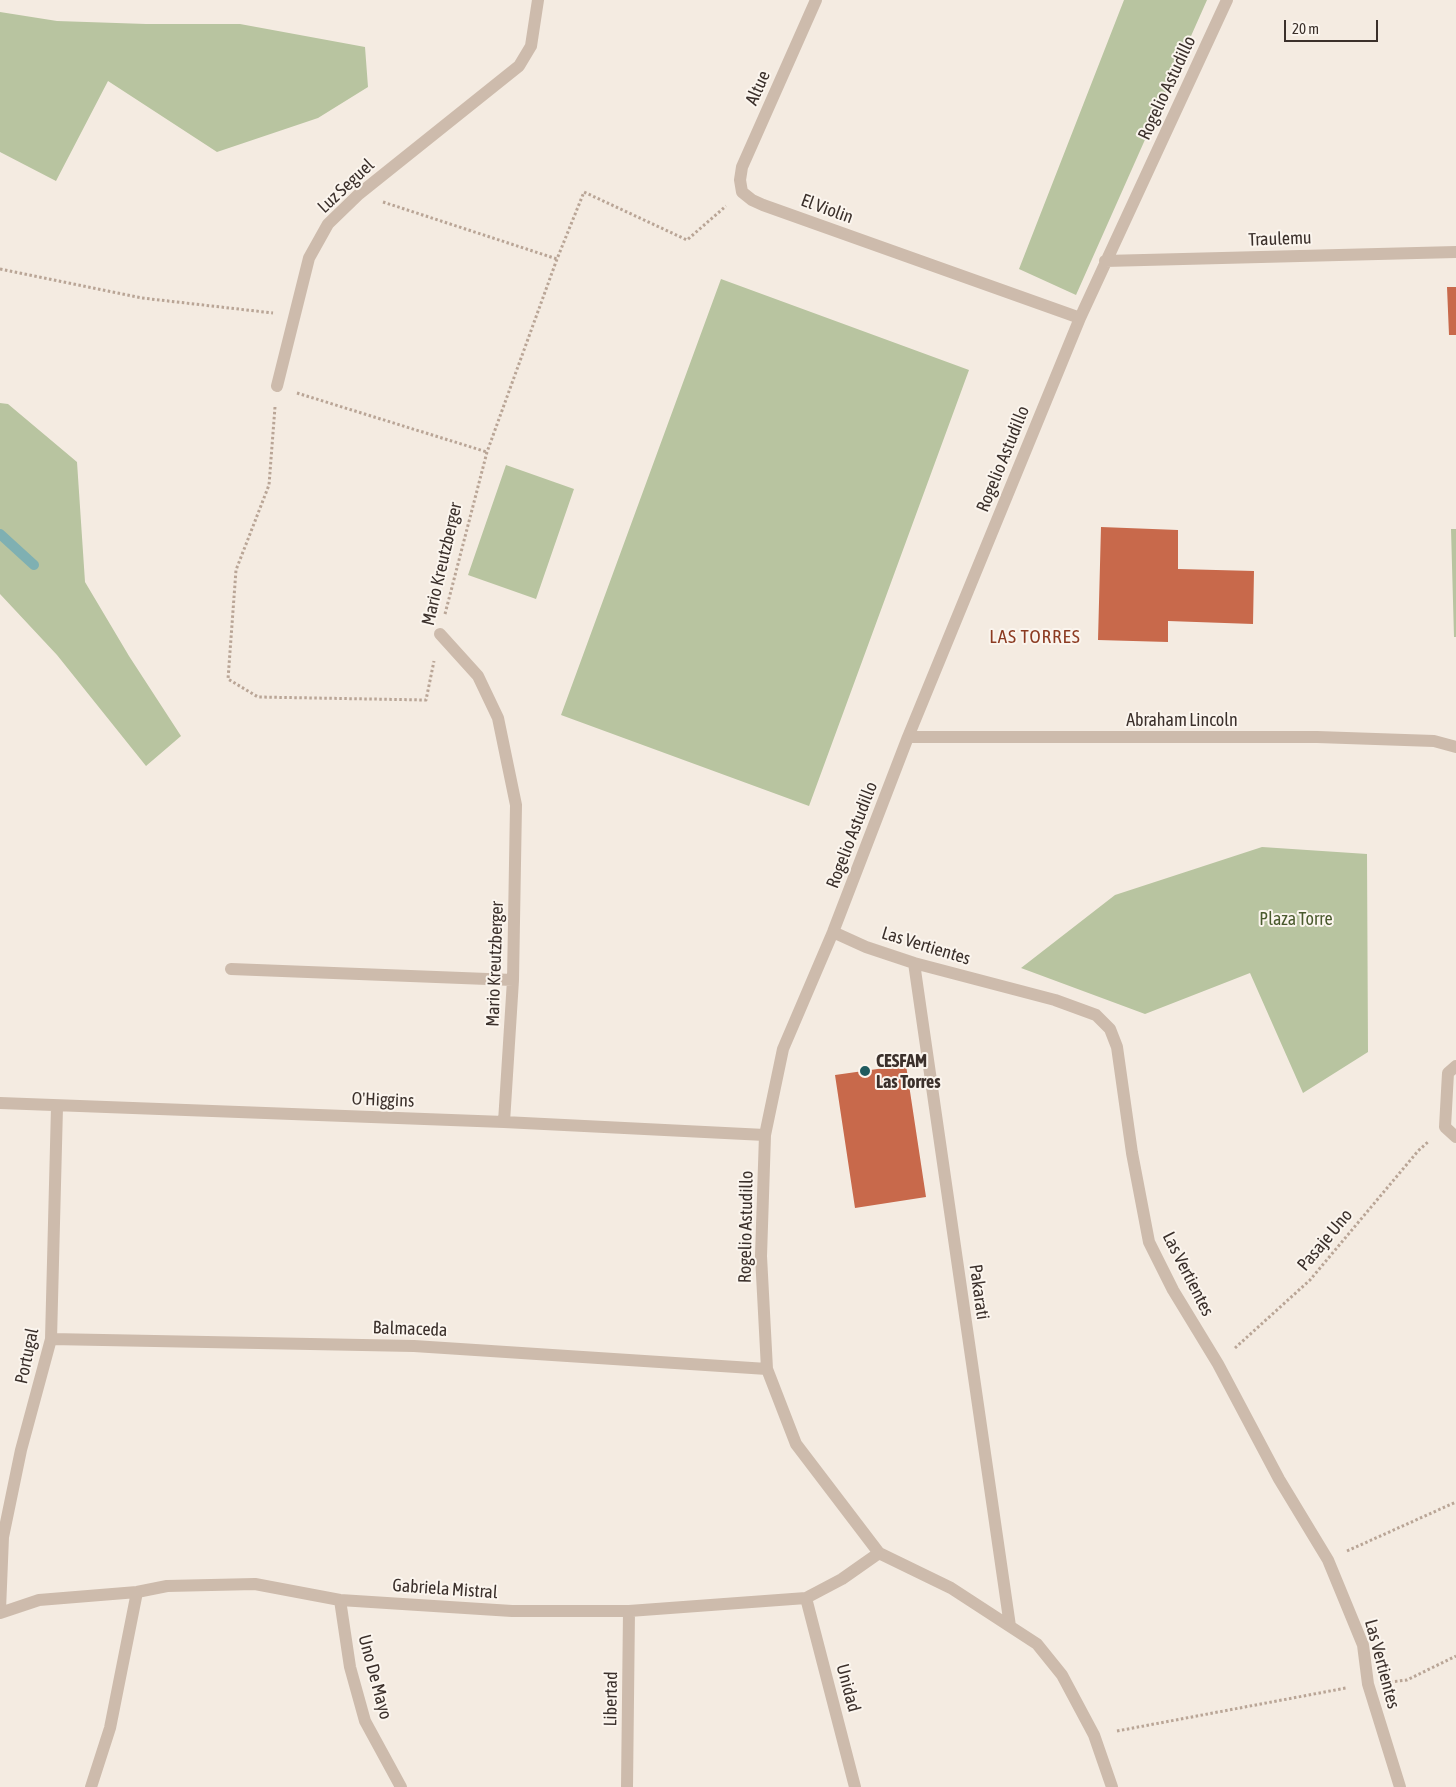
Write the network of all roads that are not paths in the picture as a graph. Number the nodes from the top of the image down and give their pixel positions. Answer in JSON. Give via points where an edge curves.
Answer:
{"nodes":[{"id":1,"x":538,"y":0,"type":"edge"},
{"id":2,"x":816,"y":0,"type":"edge"},
{"id":3,"x":1227,"y":0,"type":"edge"},
{"id":4,"x":742,"y":192,"type":"joint"},
{"id":5,"x":1456,"y":252,"type":"edge"},
{"id":6,"x":1105,"y":261,"type":"junction"},
{"id":7,"x":1080,"y":318,"type":"junction"},
{"id":8,"x":277,"y":386,"type":"road end"},
{"id":9,"x":440,"y":634,"type":"road end"},
{"id":10,"x":908,"y":737,"type":"junction"},
{"id":11,"x":1456,"y":737,"type":"edge"},
{"id":12,"x":1434,"y":741,"type":"junction"},
{"id":13,"x":1456,"y":747,"type":"edge"},
{"id":14,"x":833,"y":932,"type":"junction"},
{"id":15,"x":914,"y":963,"type":"junction"},
{"id":16,"x":231,"y":969,"type":"dead end"},
{"id":17,"x":513,"y":980,"type":"junction"},
{"id":18,"x":1456,"y":1066,"type":"edge"},
{"id":19,"x":0,"y":1103,"type":"edge"},
{"id":20,"x":57,"y":1107,"type":"junction"},
{"id":21,"x":504,"y":1122,"type":"junction"},
{"id":22,"x":766,"y":1135,"type":"junction"},
{"id":23,"x":1456,"y":1137,"type":"edge"},
{"id":24,"x":52,"y":1339,"type":"junction"},
{"id":25,"x":767,"y":1369,"type":"junction"},
{"id":26,"x":879,"y":1553,"type":"junction"},
{"id":27,"x":137,"y":1592,"type":"junction"},
{"id":28,"x":806,"y":1598,"type":"junction"},
{"id":29,"x":340,"y":1600,"type":"junction"},
{"id":30,"x":630,"y":1611,"type":"junction"},
{"id":31,"x":0,"y":1612,"type":"edge"},
{"id":32,"x":1010,"y":1626,"type":"junction"},
{"id":33,"x":91,"y":1787,"type":"edge"},
{"id":34,"x":401,"y":1787,"type":"edge"},
{"id":35,"x":628,"y":1787,"type":"edge"},
{"id":36,"x":856,"y":1787,"type":"edge"},
{"id":37,"x":1112,"y":1787,"type":"edge"},
{"id":38,"x":1400,"y":1787,"type":"edge"}],
"edges":[{"from":1,"to":8,"type":"street","name":"Luz Seguel","via":[[531,46],[519,66],[359,194],[328,224],[309,258]]},
{"from":2,"to":4,"type":"street","name":"Altue","via":[[742,168]]},
{"from":3,"to":6,"type":"street","name":"Rogelio Astudillo"},
{"from":4,"to":7,"type":"street","name":"El Violin","via":[[752,200]]},
{"from":5,"to":6,"type":"street","name":"Traulemu"},
{"from":6,"to":7,"type":"street","name":"Rogelio Astudillo"},
{"from":7,"to":10,"type":"street","name":"Rogelio Astudillo"},
{"from":9,"to":17,"type":"street","name":"Mario Kreutzberger","via":[[478,676],[498,718],[516,805]]},
{"from":10,"to":12,"type":"street","name":"Abraham Lincoln","via":[[1317,737]]},
{"from":10,"to":14,"type":"street","name":"Rogelio Astudillo"},
{"from":11,"to":12,"type":"street"},
{"from":12,"to":13,"type":"street","name":"Abraham Lincoln"},
{"from":14,"to":15,"type":"street","name":"Las Vertientes"},
{"from":14,"to":22,"type":"street","name":"Rogelio Astudillo","via":[[783,1049]]},
{"from":15,"to":32,"type":"street","name":"Pakarati"},
{"from":15,"to":38,"type":"street","name":"Las Vertientes","via":[[1055,1000],[1096,1015],[1110,1029],[1117,1047],[1149,1242],[1278,1479],[1328,1560],[1363,1645],[1368,1684]]},
{"from":16,"to":17,"type":"street"},
{"from":17,"to":21,"type":"street","name":"Mario Kreutzberger"},
{"from":18,"to":23,"type":"street","via":[[1448,1073],[1444,1127]]},
{"from":19,"to":20,"type":"street","name":"O'Higgins"},
{"from":20,"to":21,"type":"street","name":"O'Higgins"},
{"from":20,"to":24,"type":"street","name":"Portugal"},
{"from":21,"to":22,"type":"street","name":"O'Higgins"},
{"from":22,"to":25,"type":"street","name":"Rogelio Astudillo","via":[[762,1256]]},
{"from":24,"to":25,"type":"street","name":"Balmaceda","via":[[414,1346]]},
{"from":24,"to":31,"type":"street","name":"Portugal","via":[[21,1450],[3,1538]]},
{"from":25,"to":26,"type":"street","name":"Rogelio Astudillo","via":[[796,1444]]},
{"from":26,"to":28,"type":"street","name":"Gabriela Mistral","via":[[842,1579]]},
{"from":26,"to":32,"type":"street","name":"Rogelio Astudillo","via":[[951,1588]]},
{"from":27,"to":29,"type":"street","name":"Gabriela Mistral","via":[[167,1586],[255,1584]]},
{"from":27,"to":31,"type":"street","name":"Gabriela Mistral","via":[[39,1600]]},
{"from":27,"to":33,"type":"street","via":[[110,1728]]},
{"from":28,"to":30,"type":"street","name":"Gabriela Mistral"},
{"from":28,"to":36,"type":"street","name":"Unidad"},
{"from":29,"to":30,"type":"street","name":"Gabriela Mistral","via":[[512,1611]]},
{"from":29,"to":34,"type":"street","name":"Uno De Mayo","via":[[350,1667],[365,1721]]},
{"from":30,"to":35,"type":"street","name":"Libertad"},
{"from":32,"to":37,"type":"street","name":"Rogelio Astudillo","via":[[1037,1644],[1062,1675],[1094,1735]]}]}
